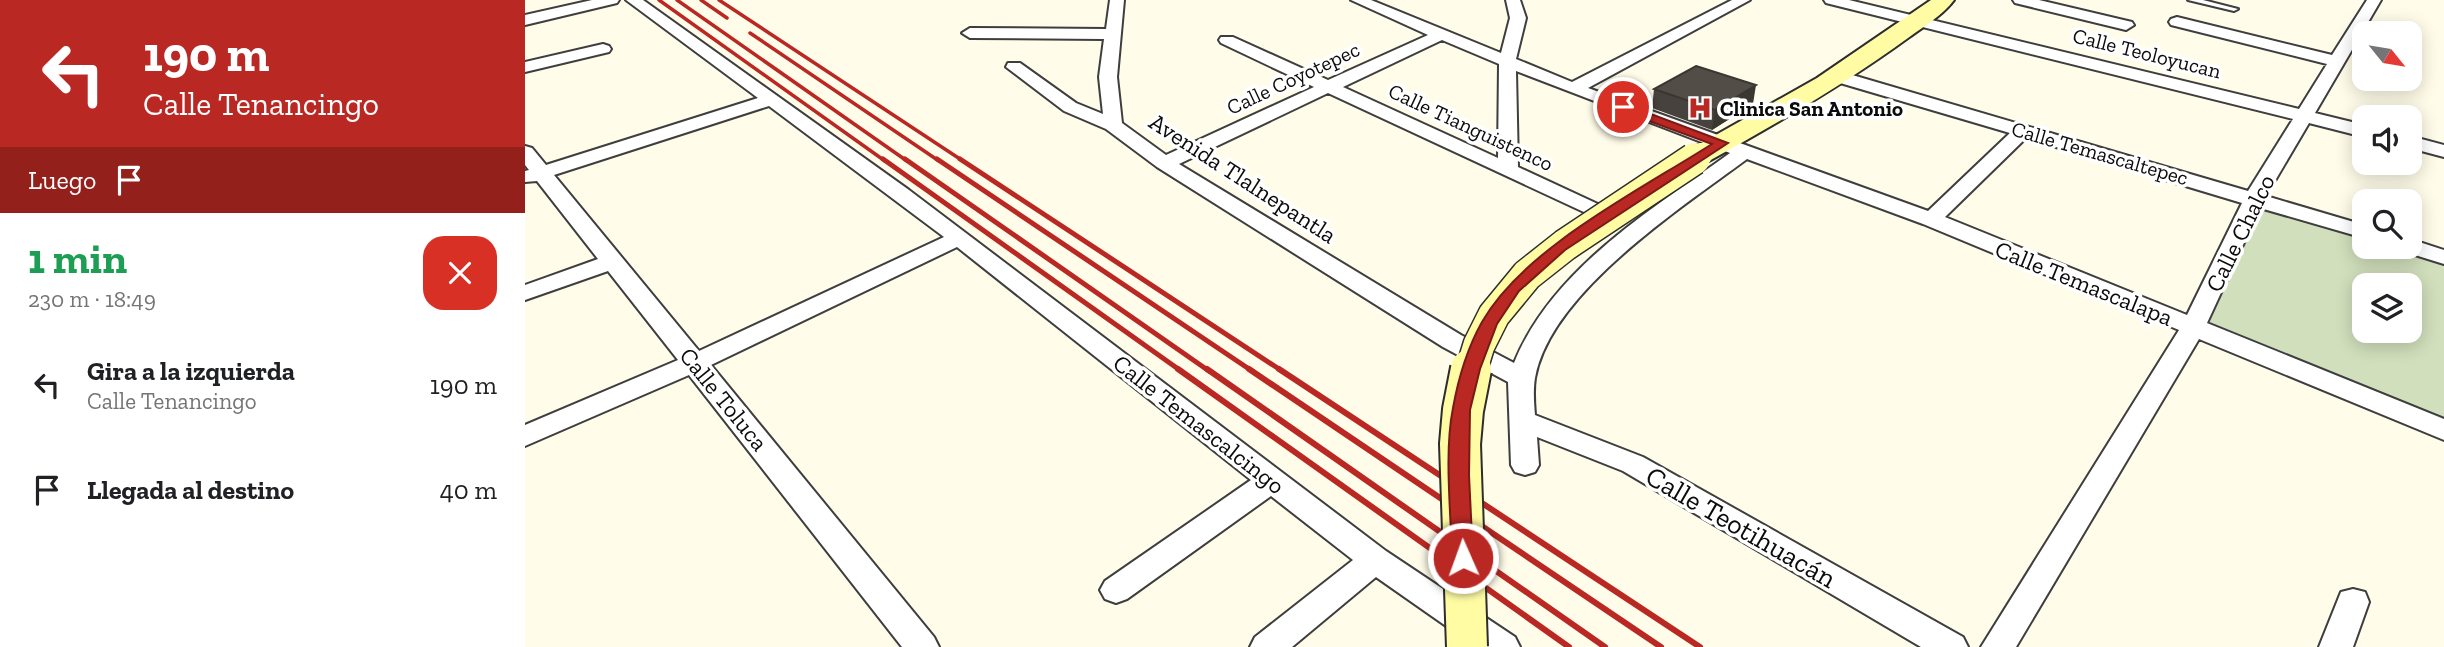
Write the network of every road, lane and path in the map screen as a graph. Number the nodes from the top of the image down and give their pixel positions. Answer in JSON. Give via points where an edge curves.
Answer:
{"nodes":[{"id":1,"x":612,"y":0,"type":"edge"},
{"id":2,"x":633,"y":0,"type":"edge"},
{"id":3,"x":1117,"y":0,"type":"edge"},
{"id":4,"x":1358,"y":0,"type":"edge"},
{"id":5,"x":1513,"y":0,"type":"edge"},
{"id":6,"x":1743,"y":0,"type":"edge"},
{"id":7,"x":1831,"y":0,"type":"edge"},
{"id":8,"x":1944,"y":0,"type":"edge"},
{"id":9,"x":2020,"y":0,"type":"edge"},
{"id":10,"x":2192,"y":0,"type":"edge"},
{"id":11,"x":2374,"y":0,"type":"edge"},
{"id":12,"x":2234,"y":9,"type":"dead end"},
{"id":13,"x":525,"y":20,"type":"edge"},
{"id":14,"x":1919,"y":20,"type":"junction"},
{"id":15,"x":2177,"y":22,"type":"dead end"},
{"id":16,"x":2126,"y":25,"type":"dead end"},
{"id":17,"x":969,"y":33,"type":"dead end"},
{"id":18,"x":1115,"y":34,"type":"junction"},
{"id":19,"x":1440,"y":35,"type":"junction"},
{"id":20,"x":1227,"y":40,"type":"dead end"},
{"id":21,"x":603,"y":49,"type":"dead end"},
{"id":22,"x":2336,"y":61,"type":"junction"},
{"id":23,"x":1507,"y":62,"type":"junction"},
{"id":24,"x":525,"y":67,"type":"edge"},
{"id":25,"x":1014,"y":67,"type":"dead end"},
{"id":26,"x":1836,"y":76,"type":"junction"},
{"id":27,"x":1330,"y":85,"type":"junction"},
{"id":28,"x":1573,"y":89,"type":"junction"},
{"id":29,"x":771,"y":100,"type":"junction"},
{"id":30,"x":2303,"y":115,"type":"junction"},
{"id":31,"x":1113,"y":125,"type":"junction"},
{"id":32,"x":2352,"y":128,"type":"edge"},
{"id":33,"x":2023,"y":131,"type":"junction"},
{"id":34,"x":2422,"y":145,"type":"edge"},
{"id":35,"x":1711,"y":149,"type":"junction"},
{"id":36,"x":1745,"y":151,"type":"junction"},
{"id":37,"x":2444,"y":151,"type":"edge"},
{"id":38,"x":525,"y":152,"type":"edge"},
{"id":39,"x":1164,"y":163,"type":"junction"},
{"id":40,"x":1508,"y":170,"type":"junction"},
{"id":41,"x":533,"y":176,"type":"edge"},
{"id":42,"x":2255,"y":197,"type":"junction"},
{"id":43,"x":1593,"y":209,"type":"dead end"},
{"id":44,"x":1931,"y":219,"type":"junction"},
{"id":45,"x":2352,"y":228,"type":"edge"},
{"id":46,"x":959,"y":238,"type":"junction"},
{"id":47,"x":2422,"y":250,"type":"edge"},
{"id":48,"x":2444,"y":257,"type":"edge"},
{"id":49,"x":613,"y":261,"type":"junction"},
{"id":50,"x":525,"y":293,"type":"edge"},
{"id":51,"x":2193,"y":328,"type":"junction"},
{"id":52,"x":694,"y":363,"type":"junction"},
{"id":53,"x":1521,"y":378,"type":"junction"},
{"id":54,"x":1524,"y":421,"type":"junction"},
{"id":55,"x":2444,"y":430,"type":"edge"},
{"id":56,"x":525,"y":436,"type":"edge"},
{"id":57,"x":1525,"y":466,"type":"dead end"},
{"id":58,"x":1272,"y":480,"type":"junction"},
{"id":59,"x":1375,"y":560,"type":"junction"},
{"id":60,"x":1117,"y":590,"type":"dead end"},
{"id":61,"x":2353,"y":602,"type":"dead end"},
{"id":62,"x":1487,"y":645,"type":"edge"},
{"id":63,"x":922,"y":647,"type":"edge"},
{"id":64,"x":1267,"y":647,"type":"edge"},
{"id":65,"x":1951,"y":647,"type":"edge"},
{"id":66,"x":1998,"y":647,"type":"edge"},
{"id":67,"x":2336,"y":647,"type":"edge"}],
"edges":[{"from":1,"to":13,"type":"street"},
{"from":2,"to":29,"type":"street","name":"Calle Temascalcingo"},
{"from":3,"to":18,"type":"street","name":"Avenida Tlalnepantla"},
{"from":4,"to":19,"type":"street","name":"Calle Temascalapa"},
{"from":5,"to":23,"type":"street","via":[[1518,18]]},
{"from":6,"to":28,"type":"street"},
{"from":7,"to":14,"type":"street","name":"Calle Teoloyucan"},
{"from":8,"to":14,"type":"main road"},
{"from":9,"to":16,"type":"street"},
{"from":10,"to":12,"type":"lane"},
{"from":11,"to":22,"type":"street","name":"Calle Chalco"},
{"from":14,"to":26,"type":"main road"},
{"from":14,"to":30,"type":"street","name":"Calle Teoloyucan"},
{"from":15,"to":22,"type":"street"},
{"from":17,"to":18,"type":"street"},
{"from":18,"to":31,"type":"street","name":"Avenida Tlalnepantla","via":[[1108,77]]},
{"from":19,"to":23,"type":"street","name":"Calle Temascalapa"},
{"from":19,"to":27,"type":"street","name":"Calle Coyotepec"},
{"from":20,"to":27,"type":"street","name":"Calle Tianguistenco"},
{"from":21,"to":24,"type":"street"},
{"from":22,"to":30,"type":"street","name":"Calle Chalco"},
{"from":23,"to":28,"type":"street","name":"Calle Temascalapa"},
{"from":23,"to":40,"type":"street"},
{"from":25,"to":31,"type":"street","via":[[1070,107]]},
{"from":26,"to":33,"type":"street","name":"Calle Temascaltepec"},
{"from":26,"to":35,"type":"main road"},
{"from":27,"to":39,"type":"street","name":"Calle Coyotepec"},
{"from":27,"to":40,"type":"street","name":"Calle Tianguistenco"},
{"from":28,"to":35,"type":"street","name":"Calle Temascalapa"},
{"from":29,"to":41,"type":"street"},
{"from":29,"to":46,"type":"street","name":"Calle Temascalcingo"},
{"from":30,"to":32,"type":"street","name":"Calle Teoloyucan"},
{"from":30,"to":42,"type":"street","name":"Calle Chalco"},
{"from":31,"to":39,"type":"street","name":"Avenida Tlalnepantla"},
{"from":33,"to":42,"type":"street","name":"Calle Temascaltepec"},
{"from":33,"to":44,"type":"street"},
{"from":34,"to":37,"type":"street"},
{"from":35,"to":36,"type":"street","name":"Calle Temascalapa"},
{"from":35,"to":62,"type":"main road","bridge":true,"via":[[1559,247],[1514,288],[1489,323],[1461,410],[1459,475]]},
{"from":36,"to":44,"type":"street","name":"Calle Temascalapa"},
{"from":36,"to":53,"type":"street","via":[[1593,272],[1549,317],[1531,345]]},
{"from":38,"to":41,"type":"street","name":"Calle Toluca"},
{"from":39,"to":53,"type":"street","name":"Avenida Tlalnepantla","via":[[1452,341]]},
{"from":40,"to":43,"type":"street","name":"Calle Tianguistenco"},
{"from":41,"to":49,"type":"street","name":"Calle Toluca"},
{"from":42,"to":45,"type":"street","name":"Calle Temascaltepec"},
{"from":42,"to":51,"type":"street","name":"Calle Chalco"},
{"from":44,"to":51,"type":"street","name":"Calle Temascalapa"},
{"from":46,"to":52,"type":"street"},
{"from":46,"to":58,"type":"street","name":"Calle Temascalcingo"},
{"from":47,"to":48,"type":"street"},
{"from":49,"to":50,"type":"street"},
{"from":49,"to":52,"type":"street","name":"Calle Toluca"},
{"from":51,"to":55,"type":"street","name":"Calle Temascalapa"},
{"from":51,"to":66,"type":"street","name":"Calle Chalco"},
{"from":52,"to":56,"type":"street"},
{"from":52,"to":63,"type":"street","name":"Calle Toluca"},
{"from":53,"to":54,"type":"street"},
{"from":54,"to":57,"type":"street"},
{"from":54,"to":65,"type":"street","name":"Calle Teotihuacán","via":[[1633,464]]},
{"from":58,"to":59,"type":"street","name":"Calle Temascalcingo"},
{"from":58,"to":60,"type":"street"},
{"from":59,"to":62,"type":"street","name":"Calle Temascalcingo"},
{"from":59,"to":64,"type":"street"},
{"from":61,"to":67,"type":"street"}]}
